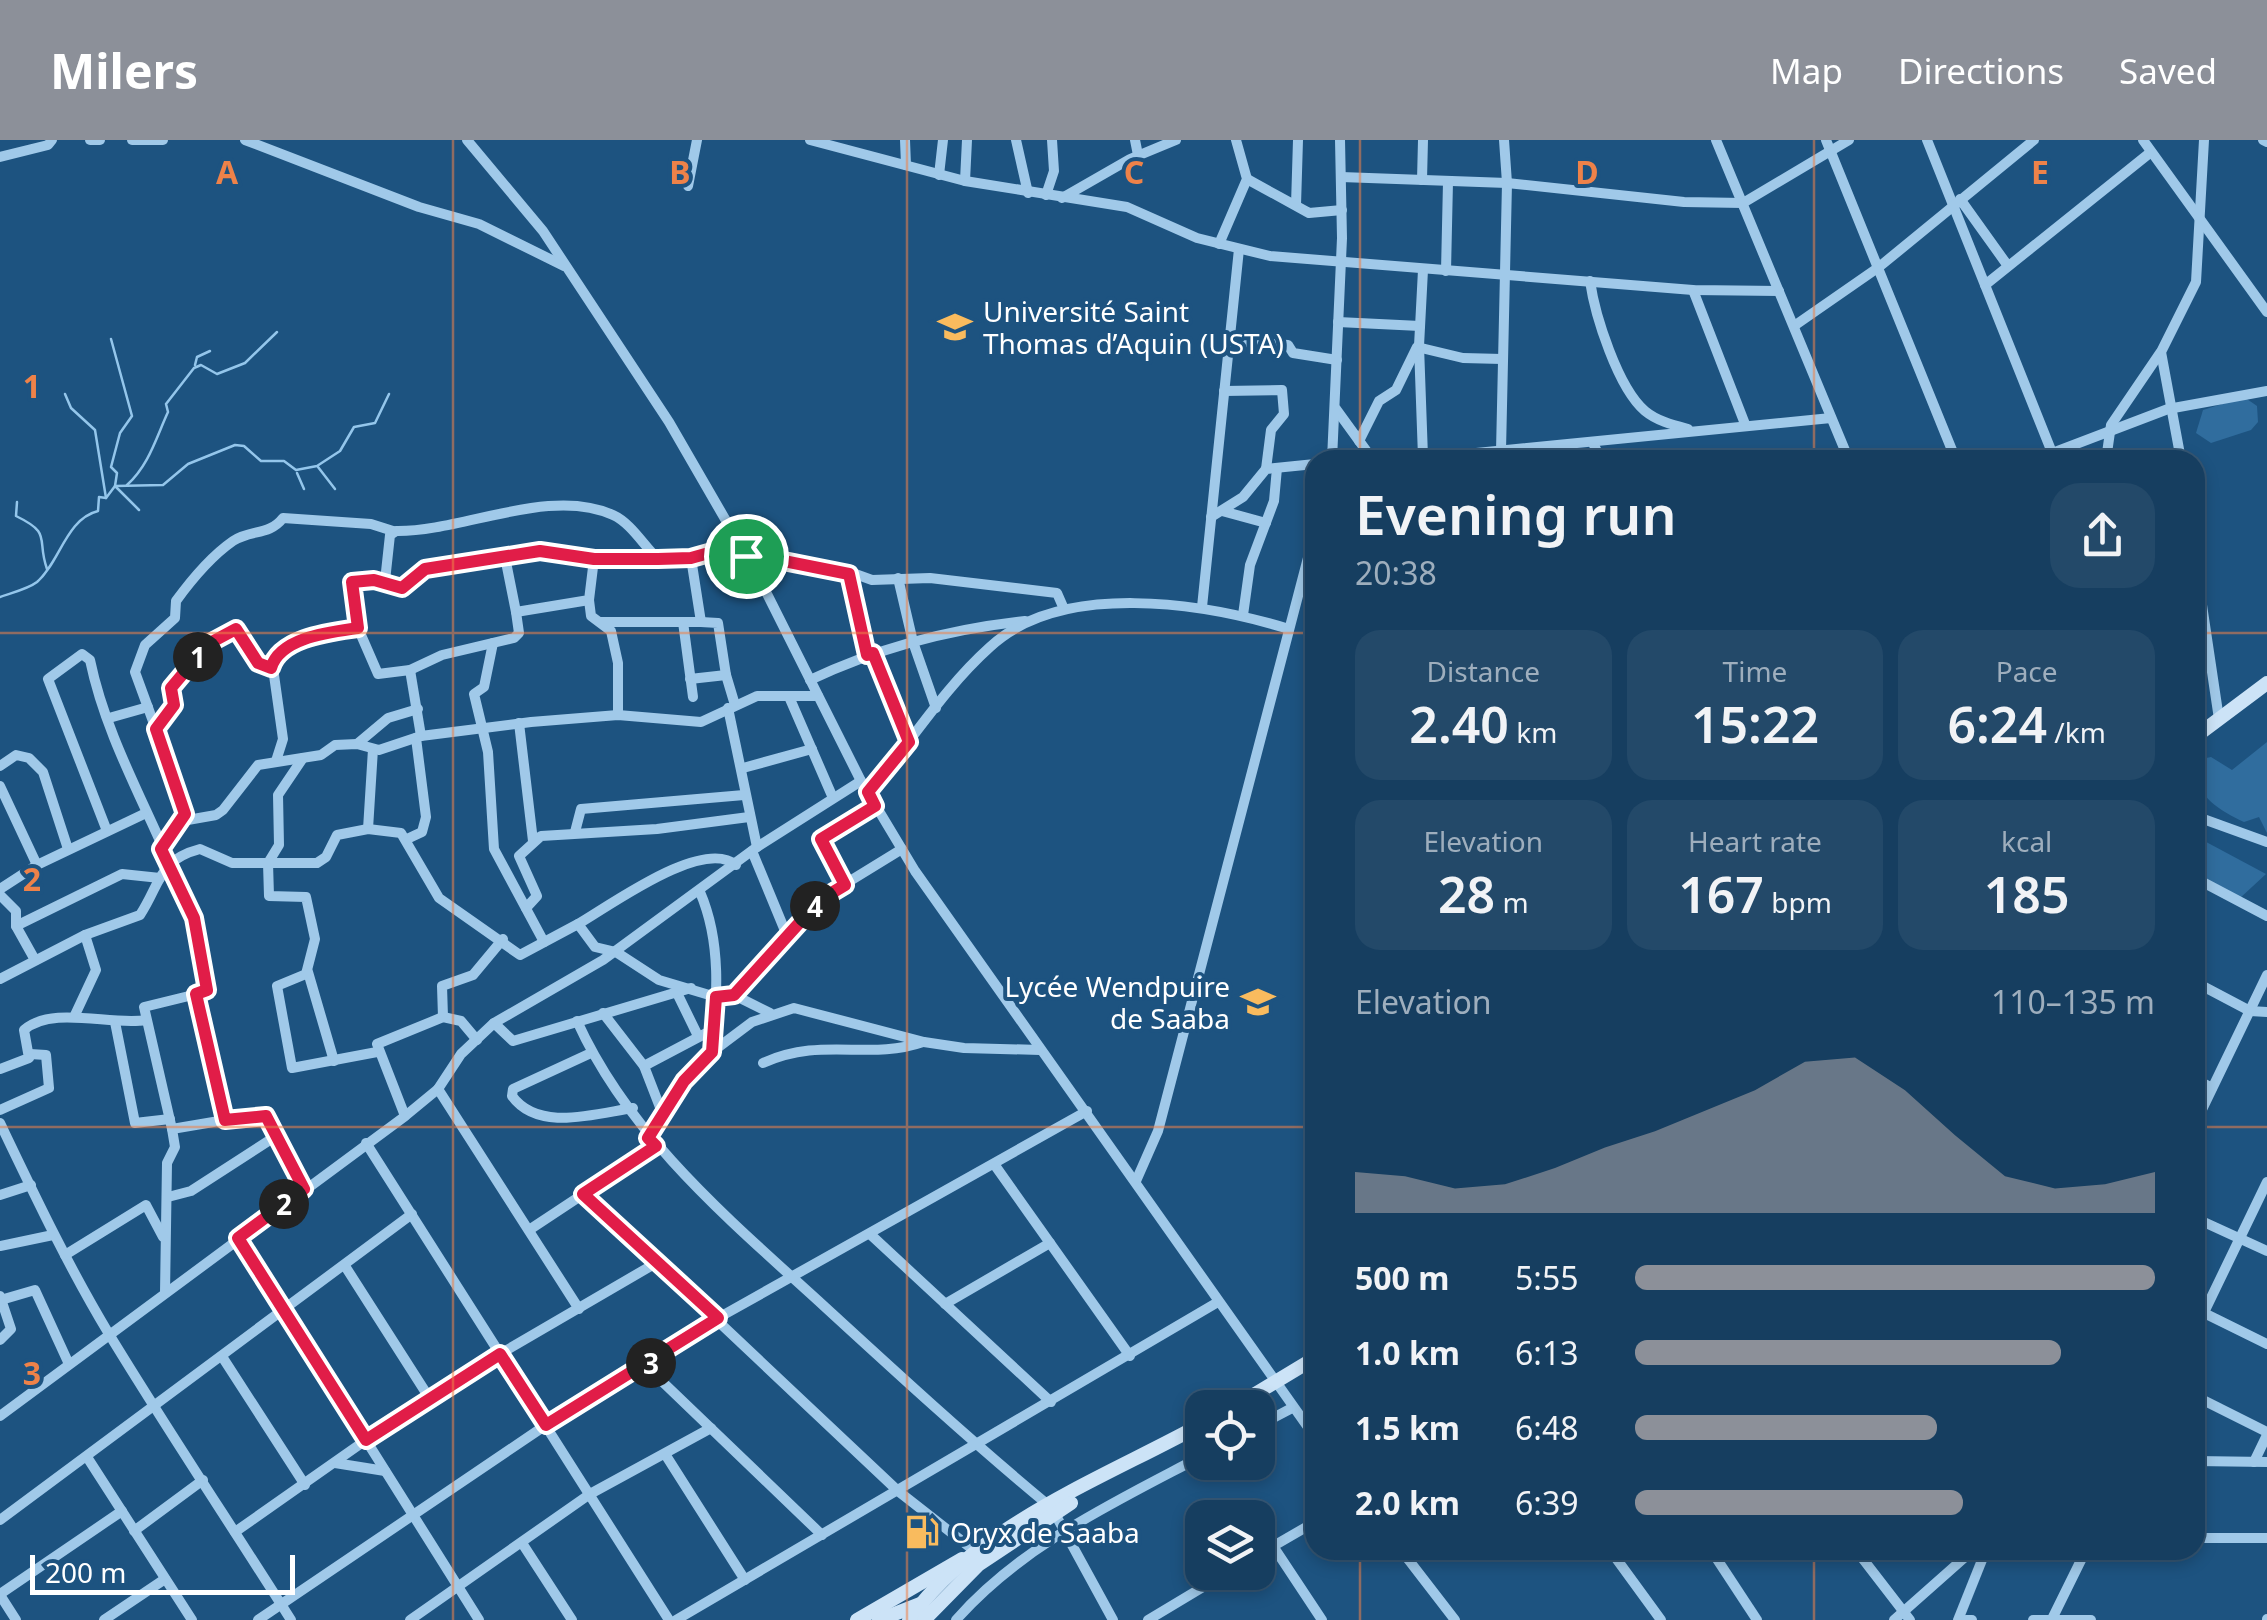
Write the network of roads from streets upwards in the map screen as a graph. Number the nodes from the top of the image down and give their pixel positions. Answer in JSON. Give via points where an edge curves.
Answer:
{"nodes":[{"id":1,"x":52,"y":140,"type":"edge"},
{"id":2,"x":90,"y":140,"type":"edge"},
{"id":3,"x":100,"y":140,"type":"edge"},
{"id":4,"x":132,"y":140,"type":"edge"},
{"id":5,"x":163,"y":140,"type":"edge"},
{"id":6,"x":245,"y":140,"type":"edge"},
{"id":7,"x":466,"y":140,"type":"edge"},
{"id":8,"x":697,"y":140,"type":"edge"},
{"id":9,"x":810,"y":140,"type":"edge"},
{"id":10,"x":905,"y":140,"type":"edge"},
{"id":11,"x":943,"y":140,"type":"edge"},
{"id":12,"x":968,"y":140,"type":"edge"},
{"id":13,"x":1016,"y":140,"type":"edge"},
{"id":14,"x":1052,"y":140,"type":"edge"},
{"id":15,"x":1135,"y":140,"type":"edge"},
{"id":16,"x":1236,"y":140,"type":"edge"},
{"id":17,"x":1298,"y":140,"type":"edge"},
{"id":18,"x":1340,"y":140,"type":"edge"},
{"id":19,"x":1423,"y":140,"type":"edge"},
{"id":20,"x":1504,"y":140,"type":"edge"},
{"id":21,"x":1716,"y":140,"type":"edge"},
{"id":22,"x":1849,"y":140,"type":"edge"},
{"id":23,"x":1927,"y":140,"type":"edge"},
{"id":24,"x":2034,"y":140,"type":"edge"},
{"id":25,"x":2143,"y":140,"type":"edge"},
{"id":26,"x":2204,"y":140,"type":"edge"},
{"id":27,"x":1170,"y":141,"type":"edge"},
{"id":28,"x":1828,"y":146,"type":"edge"},
{"id":29,"x":2151,"y":152,"type":"junction"},
{"id":30,"x":1138,"y":156,"type":"junction"},
{"id":31,"x":0,"y":157,"type":"edge"},
{"id":32,"x":906,"y":165,"type":"junction"},
{"id":33,"x":939,"y":174,"type":"junction"},
{"id":34,"x":1340,"y":177,"type":"junction"},
{"id":35,"x":1247,"y":180,"type":"junction"},
{"id":36,"x":1422,"y":180,"type":"junction"},
{"id":37,"x":965,"y":181,"type":"junction"},
{"id":38,"x":1448,"y":182,"type":"junction"},
{"id":39,"x":1507,"y":183,"type":"junction"},
{"id":40,"x":688,"y":186,"type":"dead end"},
{"id":41,"x":1028,"y":193,"type":"junction"},
{"id":42,"x":1046,"y":195,"type":"junction"},
{"id":43,"x":1061,"y":198,"type":"junction"},
{"id":44,"x":1956,"y":202,"type":"junction"},
{"id":45,"x":1743,"y":203,"type":"junction"},
{"id":46,"x":1296,"y":205,"type":"junction"},
{"id":47,"x":1342,"y":210,"type":"junction"},
{"id":48,"x":2198,"y":218,"type":"junction"},
{"id":49,"x":1220,"y":244,"type":"junction"},
{"id":50,"x":1240,"y":249,"type":"junction"},
{"id":51,"x":1340,"y":258,"type":"junction"},
{"id":52,"x":2008,"y":266,"type":"junction"},
{"id":53,"x":1879,"y":267,"type":"junction"},
{"id":54,"x":570,"y":270,"type":"junction"},
{"id":55,"x":1423,"y":270,"type":"junction"},
{"id":56,"x":1446,"y":271,"type":"junction"},
{"id":57,"x":1506,"y":274,"type":"junction"},
{"id":58,"x":1590,"y":282,"type":"junction"},
{"id":59,"x":1985,"y":284,"type":"junction"},
{"id":60,"x":1693,"y":290,"type":"junction"},
{"id":61,"x":1779,"y":292,"type":"junction"},
{"id":62,"x":2267,"y":312,"type":"edge"},
{"id":63,"x":1338,"y":322,"type":"junction"},
{"id":64,"x":1420,"y":326,"type":"junction"},
{"id":65,"x":1794,"y":326,"type":"junction"},
{"id":66,"x":1230,"y":341,"type":"junction"},
{"id":67,"x":1419,"y":346,"type":"junction"},
{"id":68,"x":2161,"y":352,"type":"junction"},
{"id":69,"x":1337,"y":360,"type":"junction"},
{"id":70,"x":1502,"y":360,"type":"junction"},
{"id":71,"x":2267,"y":391,"type":"edge"},
{"id":72,"x":1224,"y":392,"type":"junction"},
{"id":73,"x":1336,"y":408,"type":"junction"},
{"id":74,"x":2168,"y":410,"type":"junction"},
{"id":75,"x":1831,"y":418,"type":"junction"},
{"id":76,"x":1745,"y":424,"type":"junction"},
{"id":77,"x":1694,"y":431,"type":"junction"},
{"id":78,"x":2108,"y":436,"type":"junction"},
{"id":79,"x":1359,"y":440,"type":"junction"},
{"id":80,"x":1593,"y":443,"type":"junction"},
{"id":81,"x":1333,"y":450,"type":"edge"},
{"id":82,"x":1366,"y":450,"type":"edge"},
{"id":83,"x":1424,"y":450,"type":"edge"},
{"id":84,"x":1501,"y":450,"type":"edge"},
{"id":85,"x":1512,"y":450,"type":"edge"},
{"id":86,"x":1596,"y":450,"type":"edge"},
{"id":87,"x":1845,"y":450,"type":"edge"},
{"id":88,"x":1952,"y":450,"type":"edge"},
{"id":89,"x":2051,"y":450,"type":"edge"},
{"id":90,"x":2067,"y":450,"type":"edge"},
{"id":91,"x":2107,"y":450,"type":"edge"},
{"id":92,"x":2179,"y":450,"type":"edge"},
{"id":93,"x":1305,"y":465,"type":"edge"},
{"id":94,"x":1271,"y":469,"type":"junction"},
{"id":95,"x":1216,"y":514,"type":"junction"},
{"id":96,"x":1266,"y":524,"type":"junction"},
{"id":97,"x":393,"y":531,"type":"junction"},
{"id":98,"x":746,"y":556,"type":"junction"},
{"id":99,"x":505,"y":557,"type":"junction"},
{"id":100,"x":691,"y":558,"type":"junction"},
{"id":101,"x":594,"y":559,"type":"junction"},
{"id":102,"x":658,"y":559,"type":"junction"},
{"id":103,"x":849,"y":574,"type":"junction"},
{"id":104,"x":898,"y":578,"type":"junction"},
{"id":105,"x":1305,"y":578,"type":"edge"},
{"id":106,"x":385,"y":581,"type":"junction"},
{"id":107,"x":589,"y":600,"type":"junction"},
{"id":108,"x":1202,"y":607,"type":"junction"},
{"id":109,"x":1064,"y":609,"type":"junction"},
{"id":110,"x":516,"y":612,"type":"junction"},
{"id":111,"x":1242,"y":615,"type":"junction"},
{"id":112,"x":1026,"y":621,"type":"junction"},
{"id":113,"x":600,"y":622,"type":"junction"},
{"id":114,"x":683,"y":622,"type":"junction"},
{"id":115,"x":701,"y":622,"type":"junction"},
{"id":116,"x":358,"y":628,"type":"junction"},
{"id":117,"x":1289,"y":629,"type":"junction"},
{"id":118,"x":2205,"y":637,"type":"edge"},
{"id":119,"x":913,"y":642,"type":"junction"},
{"id":120,"x":492,"y":643,"type":"junction"},
{"id":121,"x":870,"y":654,"type":"junction"},
{"id":122,"x":271,"y":668,"type":"junction"},
{"id":123,"x":410,"y":670,"type":"junction"},
{"id":124,"x":726,"y":675,"type":"junction"},
{"id":125,"x":690,"y":679,"type":"junction"},
{"id":126,"x":810,"y":680,"type":"junction"},
{"id":127,"x":2267,"y":684,"type":"edge"},
{"id":128,"x":818,"y":696,"type":"junction"},
{"id":129,"x":693,"y":697,"type":"dead end"},
{"id":130,"x":790,"y":699,"type":"junction"},
{"id":131,"x":732,"y":706,"type":"junction"},
{"id":132,"x":148,"y":707,"type":"junction"},
{"id":133,"x":418,"y":708,"type":"junction"},
{"id":134,"x":936,"y":708,"type":"junction"},
{"id":135,"x":618,"y":715,"type":"junction"},
{"id":136,"x":108,"y":718,"type":"junction"},
{"id":137,"x":2219,"y":719,"type":"junction"},
{"id":138,"x":519,"y":723,"type":"junction"},
{"id":139,"x":156,"y":729,"type":"junction"},
{"id":140,"x":2205,"y":730,"type":"edge"},
{"id":141,"x":481,"y":731,"type":"junction"},
{"id":142,"x":418,"y":737,"type":"junction"},
{"id":143,"x":909,"y":742,"type":"junction"},
{"id":144,"x":357,"y":744,"type":"junction"},
{"id":145,"x":374,"y":749,"type":"junction"},
{"id":146,"x":812,"y":749,"type":"junction"},
{"id":147,"x":303,"y":757,"type":"junction"},
{"id":148,"x":276,"y":761,"type":"junction"},
{"id":149,"x":0,"y":766,"type":"edge"},
{"id":150,"x":742,"y":768,"type":"junction"},
{"id":151,"x":861,"y":781,"type":"junction"},
{"id":152,"x":0,"y":786,"type":"edge"},
{"id":153,"x":868,"y":792,"type":"junction"},
{"id":154,"x":744,"y":795,"type":"junction"},
{"id":155,"x":834,"y":798,"type":"junction"},
{"id":156,"x":875,"y":806,"type":"junction"},
{"id":157,"x":144,"y":814,"type":"junction"},
{"id":158,"x":750,"y":817,"type":"junction"},
{"id":159,"x":182,"y":820,"type":"junction"},
{"id":160,"x":2205,"y":820,"type":"edge"},
{"id":161,"x":368,"y":829,"type":"junction"},
{"id":162,"x":107,"y":831,"type":"junction"},
{"id":163,"x":575,"y":832,"type":"junction"},
{"id":164,"x":408,"y":838,"type":"junction"},
{"id":165,"x":533,"y":841,"type":"junction"},
{"id":166,"x":2267,"y":842,"type":"edge"},
{"id":167,"x":68,"y":848,"type":"junction"},
{"id":168,"x":902,"y":848,"type":"junction"},
{"id":169,"x":161,"y":849,"type":"junction"},
{"id":170,"x":754,"y":849,"type":"junction"},
{"id":171,"x":168,"y":862,"type":"junction"},
{"id":172,"x":268,"y":863,"type":"junction"},
{"id":173,"x":36,"y":865,"type":"junction"},
{"id":174,"x":736,"y":866,"type":"junction"},
{"id":175,"x":160,"y":878,"type":"junction"},
{"id":176,"x":2205,"y":883,"type":"edge"},
{"id":177,"x":845,"y":885,"type":"junction"},
{"id":178,"x":0,"y":892,"type":"edge"},
{"id":179,"x":700,"y":892,"type":"junction"},
{"id":180,"x":526,"y":908,"type":"junction"},
{"id":181,"x":2267,"y":916,"type":"edge"},
{"id":182,"x":578,"y":924,"type":"junction"},
{"id":183,"x":16,"y":926,"type":"junction"},
{"id":184,"x":85,"y":934,"type":"junction"},
{"id":185,"x":788,"y":938,"type":"junction"},
{"id":186,"x":502,"y":939,"type":"junction"},
{"id":187,"x":544,"y":942,"type":"junction"},
{"id":188,"x":616,"y":952,"type":"junction"},
{"id":189,"x":34,"y":960,"type":"junction"},
{"id":190,"x":308,"y":972,"type":"junction"},
{"id":191,"x":2267,"y":974,"type":"edge"},
{"id":192,"x":0,"y":979,"type":"edge"},
{"id":193,"x":2205,"y":987,"type":"edge"},
{"id":194,"x":692,"y":988,"type":"junction"},
{"id":195,"x":677,"y":993,"type":"junction"},
{"id":196,"x":196,"y":994,"type":"junction"},
{"id":197,"x":734,"y":995,"type":"junction"},
{"id":198,"x":716,"y":997,"type":"junction"},
{"id":199,"x":2250,"y":1011,"type":"junction"},
{"id":200,"x":2267,"y":1012,"type":"edge"},
{"id":201,"x":603,"y":1013,"type":"junction"},
{"id":202,"x":770,"y":1013,"type":"junction"},
{"id":203,"x":74,"y":1018,"type":"junction"},
{"id":204,"x":443,"y":1018,"type":"junction"},
{"id":205,"x":146,"y":1020,"type":"junction"},
{"id":206,"x":115,"y":1022,"type":"junction"},
{"id":207,"x":577,"y":1022,"type":"junction"},
{"id":208,"x":494,"y":1023,"type":"junction"},
{"id":209,"x":714,"y":1029,"type":"junction"},
{"id":210,"x":698,"y":1036,"type":"junction"},
{"id":211,"x":476,"y":1040,"type":"junction"},
{"id":212,"x":924,"y":1042,"type":"junction"},
{"id":213,"x":1040,"y":1050,"type":"junction"},
{"id":214,"x":377,"y":1052,"type":"junction"},
{"id":215,"x":712,"y":1052,"type":"junction"},
{"id":216,"x":592,"y":1053,"type":"junction"},
{"id":217,"x":30,"y":1054,"type":"junction"},
{"id":218,"x":334,"y":1060,"type":"junction"},
{"id":219,"x":764,"y":1063,"type":"dead end"},
{"id":220,"x":644,"y":1066,"type":"junction"},
{"id":221,"x":0,"y":1070,"type":"edge"},
{"id":222,"x":2205,"y":1084,"type":"edge"},
{"id":223,"x":2212,"y":1088,"type":"junction"},
{"id":224,"x":438,"y":1089,"type":"junction"},
{"id":225,"x":2205,"y":1103,"type":"edge"},
{"id":226,"x":633,"y":1108,"type":"junction"},
{"id":227,"x":0,"y":1110,"type":"edge"},
{"id":228,"x":1087,"y":1111,"type":"junction"},
{"id":229,"x":664,"y":1115,"type":"junction"},
{"id":230,"x":405,"y":1116,"type":"junction"},
{"id":231,"x":225,"y":1120,"type":"junction"},
{"id":232,"x":0,"y":1123,"type":"edge"},
{"id":233,"x":171,"y":1124,"type":"junction"},
{"id":234,"x":276,"y":1136,"type":"junction"},
{"id":235,"x":652,"y":1142,"type":"junction"},
{"id":236,"x":366,"y":1143,"type":"junction"},
{"id":237,"x":994,"y":1164,"type":"junction"},
{"id":238,"x":1136,"y":1181,"type":"junction"},
{"id":239,"x":2267,"y":1182,"type":"edge"},
{"id":240,"x":32,"y":1185,"type":"junction"},
{"id":241,"x":304,"y":1189,"type":"junction"},
{"id":242,"x":583,"y":1194,"type":"junction"},
{"id":243,"x":0,"y":1195,"type":"edge"},
{"id":244,"x":168,"y":1197,"type":"junction"},
{"id":245,"x":412,"y":1214,"type":"junction"},
{"id":246,"x":2205,"y":1223,"type":"edge"},
{"id":247,"x":528,"y":1230,"type":"junction"},
{"id":248,"x":871,"y":1234,"type":"junction"},
{"id":249,"x":54,"y":1235,"type":"junction"},
{"id":250,"x":238,"y":1238,"type":"junction"},
{"id":251,"x":2240,"y":1239,"type":"junction"},
{"id":252,"x":1050,"y":1243,"type":"junction"},
{"id":253,"x":166,"y":1244,"type":"junction"},
{"id":254,"x":0,"y":1246,"type":"edge"},
{"id":255,"x":2267,"y":1251,"type":"edge"},
{"id":256,"x":65,"y":1255,"type":"junction"},
{"id":257,"x":656,"y":1263,"type":"junction"},
{"id":258,"x":345,"y":1266,"type":"junction"},
{"id":259,"x":794,"y":1279,"type":"junction"},
{"id":260,"x":166,"y":1293,"type":"junction"},
{"id":261,"x":0,"y":1298,"type":"edge"},
{"id":262,"x":1218,"y":1302,"type":"junction"},
{"id":263,"x":945,"y":1304,"type":"junction"},
{"id":264,"x":578,"y":1308,"type":"junction"},
{"id":265,"x":285,"y":1312,"type":"junction"},
{"id":266,"x":2205,"y":1312,"type":"edge"},
{"id":267,"x":2205,"y":1314,"type":"edge"},
{"id":268,"x":718,"y":1318,"type":"junction"},
{"id":269,"x":108,"y":1333,"type":"junction"},
{"id":270,"x":0,"y":1340,"type":"edge"},
{"id":271,"x":2267,"y":1344,"type":"edge"},
{"id":272,"x":500,"y":1354,"type":"junction"},
{"id":273,"x":1130,"y":1356,"type":"junction"},
{"id":274,"x":222,"y":1358,"type":"junction"},
{"id":275,"x":68,"y":1362,"type":"junction"},
{"id":276,"x":646,"y":1366,"type":"junction"},
{"id":277,"x":1305,"y":1366,"type":"edge"},
{"id":278,"x":1305,"y":1373,"type":"edge"},
{"id":279,"x":1278,"y":1386,"type":"junction"},
{"id":280,"x":1270,"y":1390,"type":"edge"},
{"id":281,"x":1272,"y":1390,"type":"edge"},
{"id":282,"x":430,"y":1399,"type":"junction"},
{"id":283,"x":2205,"y":1401,"type":"edge"},
{"id":284,"x":1050,"y":1402,"type":"junction"},
{"id":285,"x":156,"y":1406,"type":"junction"},
{"id":286,"x":1292,"y":1408,"type":"junction"},
{"id":287,"x":0,"y":1416,"type":"edge"},
{"id":288,"x":1275,"y":1417,"type":"edge"},
{"id":289,"x":1305,"y":1424,"type":"edge"},
{"id":290,"x":546,"y":1425,"type":"junction"},
{"id":291,"x":712,"y":1428,"type":"junction"},
{"id":292,"x":2267,"y":1433,"type":"edge"},
{"id":293,"x":1185,"y":1436,"type":"edge"},
{"id":294,"x":366,"y":1440,"type":"junction"},
{"id":295,"x":976,"y":1445,"type":"junction"},
{"id":296,"x":665,"y":1454,"type":"junction"},
{"id":297,"x":86,"y":1457,"type":"junction"},
{"id":298,"x":2205,"y":1461,"type":"edge"},
{"id":299,"x":2254,"y":1462,"type":"junction"},
{"id":300,"x":2267,"y":1462,"type":"edge"},
{"id":301,"x":335,"y":1463,"type":"junction"},
{"id":302,"x":1185,"y":1465,"type":"edge"},
{"id":303,"x":385,"y":1471,"type":"junction"},
{"id":304,"x":203,"y":1480,"type":"junction"},
{"id":305,"x":304,"y":1485,"type":"junction"},
{"id":306,"x":898,"y":1491,"type":"junction"},
{"id":307,"x":590,"y":1494,"type":"junction"},
{"id":308,"x":1050,"y":1508,"type":"junction"},
{"id":309,"x":122,"y":1511,"type":"junction"},
{"id":310,"x":412,"y":1514,"type":"junction"},
{"id":311,"x":0,"y":1520,"type":"edge"},
{"id":312,"x":1305,"y":1528,"type":"edge"},
{"id":313,"x":134,"y":1531,"type":"junction"},
{"id":314,"x":236,"y":1532,"type":"junction"},
{"id":315,"x":1064,"y":1532,"type":"junction"},
{"id":316,"x":822,"y":1535,"type":"junction"},
{"id":317,"x":2205,"y":1538,"type":"edge"},
{"id":318,"x":2267,"y":1538,"type":"edge"},
{"id":319,"x":522,"y":1543,"type":"junction"},
{"id":320,"x":1275,"y":1545,"type":"edge"},
{"id":321,"x":1275,"y":1549,"type":"edge"},
{"id":322,"x":976,"y":1552,"type":"junction"},
{"id":323,"x":1409,"y":1560,"type":"edge"},
{"id":324,"x":1617,"y":1560,"type":"edge"},
{"id":325,"x":1718,"y":1560,"type":"edge"},
{"id":326,"x":1863,"y":1560,"type":"edge"},
{"id":327,"x":1970,"y":1560,"type":"edge"},
{"id":328,"x":1977,"y":1560,"type":"edge"},
{"id":329,"x":2081,"y":1560,"type":"edge"},
{"id":330,"x":165,"y":1578,"type":"junction"},
{"id":331,"x":745,"y":1580,"type":"junction"},
{"id":332,"x":458,"y":1587,"type":"junction"},
{"id":333,"x":1198,"y":1590,"type":"edge"},
{"id":334,"x":0,"y":1594,"type":"edge"},
{"id":335,"x":281,"y":1604,"type":"junction"},
{"id":336,"x":925,"y":1611,"type":"edge"},
{"id":337,"x":1318,"y":1618,"type":"edge"},
{"id":338,"x":1902,"y":1618,"type":"edge"},
{"id":339,"x":2052,"y":1619,"type":"edge"},
{"id":340,"x":16,"y":1620,"type":"edge"},
{"id":341,"x":104,"y":1620,"type":"edge"},
{"id":342,"x":192,"y":1620,"type":"edge"},
{"id":343,"x":258,"y":1620,"type":"edge"},
{"id":344,"x":291,"y":1620,"type":"edge"},
{"id":345,"x":410,"y":1620,"type":"edge"},
{"id":346,"x":479,"y":1620,"type":"edge"},
{"id":347,"x":572,"y":1620,"type":"edge"},
{"id":348,"x":673,"y":1620,"type":"edge"},
{"id":349,"x":857,"y":1620,"type":"edge"},
{"id":350,"x":879,"y":1620,"type":"edge"},
{"id":351,"x":909,"y":1620,"type":"edge"},
{"id":352,"x":956,"y":1620,"type":"edge"},
{"id":353,"x":1113,"y":1620,"type":"edge"},
{"id":354,"x":1148,"y":1620,"type":"edge"},
{"id":355,"x":1455,"y":1620,"type":"edge"},
{"id":356,"x":1660,"y":1620,"type":"edge"},
{"id":357,"x":1757,"y":1620,"type":"edge"},
{"id":358,"x":1958,"y":1620,"type":"edge"},
{"id":359,"x":2033,"y":1620,"type":"edge"},
{"id":360,"x":2091,"y":1620,"type":"edge"}],
"edges":[{"from":1,"to":31,"type":"street"},
{"from":2,"to":3,"type":"street"},
{"from":4,"to":5,"type":"street"},
{"from":6,"to":54,"type":"street","via":[[480,224]]},
{"from":7,"to":54,"type":"street"},
{"from":8,"to":40,"type":"street"},
{"from":9,"to":32,"type":"street"},
{"from":10,"to":32,"type":"street"},
{"from":11,"to":33,"type":"street"},
{"from":12,"to":37,"type":"street"},
{"from":13,"to":41,"type":"street"},
{"from":14,"to":42,"type":"street","via":[[1054,171]]},
{"from":15,"to":30,"type":"street"},
{"from":16,"to":35,"type":"street"},
{"from":17,"to":46,"type":"street"},
{"from":18,"to":34,"type":"street"},
{"from":19,"to":36,"type":"street"},
{"from":20,"to":39,"type":"street"},
{"from":21,"to":45,"type":"street"},
{"from":22,"to":28,"type":"street"},
{"from":23,"to":44,"type":"street"},
{"from":24,"to":44,"type":"street"},
{"from":25,"to":29,"type":"street"},
{"from":26,"to":48,"type":"street"},
{"from":27,"to":30,"type":"street"},
{"from":28,"to":45,"type":"street"},
{"from":28,"to":53,"type":"street"},
{"from":29,"to":48,"type":"street"},
{"from":29,"to":52,"type":"street"},
{"from":30,"to":43,"type":"street"},
{"from":32,"to":33,"type":"street"},
{"from":33,"to":37,"type":"street"},
{"from":34,"to":36,"type":"street"},
{"from":34,"to":47,"type":"street"},
{"from":35,"to":46,"type":"street"},
{"from":35,"to":49,"type":"street"},
{"from":36,"to":38,"type":"street"},
{"from":37,"to":41,"type":"street"},
{"from":38,"to":39,"type":"street"},
{"from":38,"to":56,"type":"street"},
{"from":39,"to":45,"type":"street"},
{"from":39,"to":57,"type":"street"},
{"from":41,"to":42,"type":"street"},
{"from":42,"to":43,"type":"street"},
{"from":43,"to":49,"type":"street","via":[[1127,207]]},
{"from":44,"to":52,"type":"street"},
{"from":44,"to":53,"type":"street"},
{"from":44,"to":59,"type":"street"},
{"from":45,"to":61,"type":"street"},
{"from":46,"to":47,"type":"street","via":[[1313,214]]},
{"from":47,"to":51,"type":"street"},
{"from":48,"to":62,"type":"street"},
{"from":48,"to":68,"type":"street","via":[[2196,282]]},
{"from":49,"to":50,"type":"street"},
{"from":50,"to":51,"type":"street"},
{"from":50,"to":66,"type":"street"},
{"from":51,"to":55,"type":"street"},
{"from":51,"to":63,"type":"street"},
{"from":52,"to":59,"type":"street"},
{"from":53,"to":65,"type":"street"},
{"from":53,"to":88,"type":"street"},
{"from":54,"to":98,"type":"street","via":[[670,422]]},
{"from":55,"to":56,"type":"street"},
{"from":55,"to":64,"type":"street"},
{"from":56,"to":57,"type":"street"},
{"from":57,"to":58,"type":"street"},
{"from":57,"to":70,"type":"street"},
{"from":58,"to":60,"type":"street"},
{"from":58,"to":77,"type":"street","via":[[1628,392],[1648,414]]},
{"from":59,"to":89,"type":"street"},
{"from":60,"to":61,"type":"street"},
{"from":60,"to":76,"type":"street"},
{"from":61,"to":65,"type":"street"},
{"from":63,"to":64,"type":"street"},
{"from":63,"to":69,"type":"street"},
{"from":64,"to":67,"type":"street"},
{"from":65,"to":75,"type":"street"},
{"from":66,"to":69,"type":"street","via":[[1288,345],[1300,354]]},
{"from":66,"to":72,"type":"street"},
{"from":67,"to":70,"type":"street"},
{"from":67,"to":79,"type":"street"},
{"from":67,"to":83,"type":"street"},
{"from":68,"to":74,"type":"street"},
{"from":68,"to":78,"type":"street"},
{"from":69,"to":73,"type":"street"},
{"from":70,"to":84,"type":"street"},
{"from":71,"to":74,"type":"street"},
{"from":72,"to":94,"type":"street","via":[[1282,390],[1284,414],[1271,430]]},
{"from":72,"to":95,"type":"street"},
{"from":73,"to":79,"type":"street"},
{"from":73,"to":81,"type":"street"},
{"from":74,"to":78,"type":"street"},
{"from":74,"to":92,"type":"street"},
{"from":75,"to":76,"type":"street"},
{"from":75,"to":87,"type":"street"},
{"from":76,"to":77,"type":"street"},
{"from":77,"to":80,"type":"street"},
{"from":78,"to":90,"type":"street"},
{"from":78,"to":91,"type":"street"},
{"from":79,"to":82,"type":"street"},
{"from":80,"to":85,"type":"street"},
{"from":80,"to":86,"type":"street"},
{"from":93,"to":94,"type":"street"},
{"from":94,"to":95,"type":"street"},
{"from":94,"to":96,"type":"street"},
{"from":95,"to":96,"type":"street"},
{"from":95,"to":108,"type":"street"},
{"from":96,"to":111,"type":"street"},
{"from":97,"to":102,"type":"street","via":[[518,510],[580,509],[616,516]]},
{"from":97,"to":106,"type":"street"},
{"from":97,"to":132,"type":"street","via":[[288,517],[271,530],[237,538],[189,584],[176,601],[174,621],[145,645],[135,672]]},
{"from":98,"to":100,"type":"street","via":[[723,549]]},
{"from":98,"to":103,"type":"street"},
{"from":98,"to":126,"type":"street"},
{"from":99,"to":101,"type":"street","via":[[540,551]]},
{"from":99,"to":106,"type":"street","via":[[425,569],[402,588]]},
{"from":99,"to":110,"type":"street"},
{"from":100,"to":102,"type":"street"},
{"from":100,"to":115,"type":"street"},
{"from":101,"to":102,"type":"street"},
{"from":101,"to":107,"type":"street"},
{"from":103,"to":104,"type":"street"},
{"from":103,"to":121,"type":"street"},
{"from":104,"to":109,"type":"street","via":[[1057,593]]},
{"from":104,"to":119,"type":"street"},
{"from":105,"to":117,"type":"street"},
{"from":106,"to":116,"type":"street","via":[[350,584]]},
{"from":107,"to":110,"type":"street"},
{"from":107,"to":113,"type":"street","via":[[590,616]]},
{"from":108,"to":109,"type":"street"},
{"from":108,"to":111,"type":"street"},
{"from":109,"to":112,"type":"street"},
{"from":110,"to":120,"type":"street","via":[[517,636]]},
{"from":111,"to":117,"type":"street"},
{"from":112,"to":119,"type":"street"},
{"from":112,"to":134,"type":"street","via":[[991,645]]},
{"from":113,"to":114,"type":"street"},
{"from":113,"to":135,"type":"street","via":[[615,645]]},
{"from":114,"to":115,"type":"street"},
{"from":114,"to":125,"type":"street"},
{"from":115,"to":124,"type":"street","via":[[718,623]]},
{"from":116,"to":122,"type":"street","via":[[312,636],[277,656]]},
{"from":116,"to":123,"type":"street","via":[[378,674]]},
{"from":117,"to":238,"type":"street","via":[[1158,1131]]},
{"from":118,"to":137,"type":"street"},
{"from":119,"to":121,"type":"street"},
{"from":119,"to":134,"type":"street"},
{"from":120,"to":123,"type":"street","via":[[424,660]]},
{"from":120,"to":141,"type":"street","via":[[484,687],[474,694]]},
{"from":121,"to":126,"type":"street"},
{"from":121,"to":143,"type":"street"},
{"from":122,"to":139,"type":"street","via":[[258,663],[236,629],[208,644],[171,688],[174,705]]},
{"from":122,"to":148,"type":"street","via":[[283,740]]},
{"from":123,"to":133,"type":"street"},
{"from":124,"to":125,"type":"street"},
{"from":124,"to":131,"type":"street"},
{"from":125,"to":129,"type":"street"},
{"from":126,"to":128,"type":"street"},
{"from":127,"to":137,"type":"street"},
{"from":128,"to":130,"type":"street"},
{"from":128,"to":151,"type":"street"},
{"from":130,"to":131,"type":"street","via":[[774,693]]},
{"from":130,"to":146,"type":"street"},
{"from":131,"to":135,"type":"street","via":[[700,722]]},
{"from":131,"to":150,"type":"street"},
{"from":132,"to":136,"type":"street"},
{"from":132,"to":139,"type":"street"},
{"from":133,"to":142,"type":"street"},
{"from":133,"to":144,"type":"street","via":[[388,718]]},
{"from":134,"to":143,"type":"street"},
{"from":135,"to":138,"type":"street"},
{"from":136,"to":157,"type":"street"},
{"from":136,"to":162,"type":"street","via":[[88,655],[49,676]]},
{"from":137,"to":140,"type":"street"},
{"from":138,"to":141,"type":"street"},
{"from":138,"to":165,"type":"street"},
{"from":139,"to":159,"type":"street","via":[[184,806]]},
{"from":141,"to":142,"type":"street"},
{"from":141,"to":180,"type":"street","via":[[494,849]]},
{"from":142,"to":145,"type":"street"},
{"from":142,"to":164,"type":"street","via":[[426,817],[422,832]]},
{"from":143,"to":153,"type":"street"},
{"from":144,"to":145,"type":"street"},
{"from":144,"to":147,"type":"street"},
{"from":145,"to":161,"type":"street"},
{"from":146,"to":150,"type":"street"},
{"from":146,"to":155,"type":"street"},
{"from":147,"to":148,"type":"street"},
{"from":147,"to":172,"type":"street","via":[[278,795],[279,845]]},
{"from":148,"to":159,"type":"street","via":[[258,765],[216,815]]},
{"from":149,"to":167,"type":"street","via":[[16,755],[36,763]]},
{"from":150,"to":154,"type":"street"},
{"from":151,"to":153,"type":"street"},
{"from":151,"to":155,"type":"street"},
{"from":152,"to":173,"type":"street"},
{"from":153,"to":156,"type":"street"},
{"from":154,"to":158,"type":"street"},
{"from":154,"to":163,"type":"street","via":[[600,805],[579,812]]},
{"from":155,"to":170,"type":"street"},
{"from":156,"to":168,"type":"street"},
{"from":156,"to":177,"type":"street","via":[[821,839]]},
{"from":157,"to":162,"type":"street"},
{"from":157,"to":169,"type":"street"},
{"from":158,"to":163,"type":"street"},
{"from":158,"to":170,"type":"street"},
{"from":159,"to":169,"type":"street"},
{"from":160,"to":166,"type":"street"},
{"from":161,"to":164,"type":"street","via":[[397,830]]},
{"from":161,"to":172,"type":"street","via":[[337,836],[317,863]]},
{"from":162,"to":167,"type":"street"},
{"from":163,"to":165,"type":"street"},
{"from":164,"to":186,"type":"street","via":[[439,898]]},
{"from":165,"to":180,"type":"street","via":[[519,856],[537,896]]},
{"from":167,"to":173,"type":"street"},
{"from":168,"to":177,"type":"street"},
{"from":168,"to":213,"type":"street"},
{"from":169,"to":171,"type":"street"},
{"from":170,"to":174,"type":"street"},
{"from":170,"to":185,"type":"street"},
{"from":171,"to":172,"type":"street","via":[[200,849],[232,863]]},
{"from":171,"to":175,"type":"street"},
{"from":171,"to":196,"type":"street","via":[[200,939],[207,990]]},
{"from":172,"to":190,"type":"street","via":[[270,897],[309,902],[315,940]]},
{"from":173,"to":178,"type":"street"},
{"from":174,"to":179,"type":"street"},
{"from":174,"to":182,"type":"street","via":[[718,856],[681,864]]},
{"from":175,"to":183,"type":"street","via":[[122,874]]},
{"from":175,"to":184,"type":"street","via":[[140,915]]},
{"from":176,"to":181,"type":"street"},
{"from":177,"to":185,"type":"street","via":[[820,900]]},
{"from":178,"to":183,"type":"street","via":[[16,911]]},
{"from":179,"to":188,"type":"street"},
{"from":179,"to":198,"type":"street","via":[[714,938]]},
{"from":180,"to":187,"type":"street"},
{"from":182,"to":187,"type":"street"},
{"from":182,"to":188,"type":"street","via":[[595,947]]},
{"from":183,"to":189,"type":"street"},
{"from":184,"to":189,"type":"street"},
{"from":184,"to":203,"type":"street","via":[[96,970]]},
{"from":185,"to":197,"type":"street"},
{"from":186,"to":187,"type":"street","via":[[523,956]]},
{"from":186,"to":204,"type":"street","via":[[473,975],[442,986]]},
{"from":188,"to":194,"type":"street","via":[[659,980]]},
{"from":188,"to":208,"type":"street"},
{"from":189,"to":192,"type":"street"},
{"from":190,"to":218,"type":"street"},
{"from":190,"to":218,"type":"street","via":[[277,986],[292,1068]]},
{"from":191,"to":199,"type":"street"},
{"from":193,"to":199,"type":"street"},
{"from":194,"to":195,"type":"street"},
{"from":194,"to":198,"type":"street"},
{"from":195,"to":201,"type":"street"},
{"from":195,"to":210,"type":"street"},
{"from":196,"to":205,"type":"street","via":[[146,1004]]},
{"from":196,"to":231,"type":"street"},
{"from":197,"to":198,"type":"street"},
{"from":197,"to":202,"type":"street"},
{"from":198,"to":209,"type":"street"},
{"from":199,"to":200,"type":"street"},
{"from":199,"to":223,"type":"street"},
{"from":201,"to":207,"type":"street"},
{"from":201,"to":220,"type":"street"},
{"from":202,"to":212,"type":"street","via":[[808,1009]]},
{"from":202,"to":215,"type":"street"},
{"from":203,"to":206,"type":"street"},
{"from":203,"to":217,"type":"street","via":[[24,1028]]},
{"from":204,"to":211,"type":"street","via":[[461,1021]]},
{"from":204,"to":214,"type":"street","via":[[379,1042]]},
{"from":205,"to":206,"type":"street"},
{"from":205,"to":233,"type":"street"},
{"from":206,"to":233,"type":"street","via":[[134,1123]]},
{"from":207,"to":208,"type":"street","via":[[513,1041]]},
{"from":207,"to":216,"type":"street"},
{"from":208,"to":211,"type":"street"},
{"from":209,"to":210,"type":"street"},
{"from":209,"to":215,"type":"street"},
{"from":210,"to":220,"type":"street"},
{"from":211,"to":224,"type":"street"},
{"from":212,"to":213,"type":"street"},
{"from":212,"to":219,"type":"street","via":[[900,1050],[804,1048]]},
{"from":213,"to":228,"type":"street"},
{"from":214,"to":218,"type":"street"},
{"from":214,"to":230,"type":"street"},
{"from":215,"to":229,"type":"street"},
{"from":216,"to":226,"type":"street"},
{"from":216,"to":226,"type":"street","via":[[513,1089],[512,1096],[527,1113],[558,1117]]},
{"from":217,"to":221,"type":"street"},
{"from":217,"to":227,"type":"street","via":[[45,1053],[49,1088]]},
{"from":220,"to":229,"type":"street"},
{"from":222,"to":223,"type":"street"},
{"from":223,"to":225,"type":"street"},
{"from":224,"to":230,"type":"street"},
{"from":224,"to":247,"type":"street"},
{"from":226,"to":235,"type":"street"},
{"from":228,"to":237,"type":"street"},
{"from":228,"to":238,"type":"street"},
{"from":229,"to":235,"type":"street"},
{"from":230,"to":236,"type":"street"},
{"from":231,"to":233,"type":"street"},
{"from":231,"to":234,"type":"street","via":[[266,1116]]},
{"from":232,"to":240,"type":"street"},
{"from":233,"to":244,"type":"street"},
{"from":234,"to":241,"type":"street"},
{"from":234,"to":244,"type":"street","via":[[191,1191]]},
{"from":235,"to":242,"type":"street"},
{"from":235,"to":259,"type":"street"},
{"from":236,"to":241,"type":"street"},
{"from":236,"to":245,"type":"street"},
{"from":237,"to":248,"type":"street"},
{"from":237,"to":252,"type":"street"},
{"from":238,"to":262,"type":"street"},
{"from":239,"to":251,"type":"street"},
{"from":240,"to":243,"type":"street"},
{"from":240,"to":249,"type":"street"},
{"from":241,"to":250,"type":"street"},
{"from":242,"to":247,"type":"street"},
{"from":242,"to":257,"type":"street"},
{"from":244,"to":253,"type":"street"},
{"from":245,"to":258,"type":"street"},
{"from":245,"to":272,"type":"street"},
{"from":246,"to":251,"type":"street"},
{"from":247,"to":264,"type":"street"},
{"from":248,"to":259,"type":"street"},
{"from":248,"to":263,"type":"street"},
{"from":249,"to":254,"type":"street"},
{"from":249,"to":256,"type":"street"},
{"from":250,"to":260,"type":"street"},
{"from":250,"to":265,"type":"street"},
{"from":251,"to":255,"type":"street"},
{"from":251,"to":266,"type":"street"},
{"from":252,"to":263,"type":"street"},
{"from":252,"to":273,"type":"street"},
{"from":253,"to":256,"type":"street","via":[[146,1205]]},
{"from":253,"to":260,"type":"street"},
{"from":256,"to":269,"type":"street"},
{"from":257,"to":264,"type":"street"},
{"from":257,"to":268,"type":"street"},
{"from":258,"to":265,"type":"street"},
{"from":258,"to":282,"type":"street"},
{"from":259,"to":268,"type":"street"},
{"from":259,"to":295,"type":"street"},
{"from":260,"to":269,"type":"street"},
{"from":261,"to":270,"type":"street","via":[[12,1329]]},
{"from":261,"to":275,"type":"street","via":[[35,1290]]},
{"from":262,"to":273,"type":"street"},
{"from":262,"to":279,"type":"street"},
{"from":263,"to":284,"type":"street"},
{"from":264,"to":272,"type":"street"},
{"from":265,"to":274,"type":"street"},
{"from":265,"to":294,"type":"street"},
{"from":267,"to":271,"type":"street"},
{"from":268,"to":276,"type":"street"},
{"from":268,"to":306,"type":"street"},
{"from":269,"to":275,"type":"street"},
{"from":269,"to":285,"type":"street"},
{"from":272,"to":282,"type":"street"},
{"from":272,"to":290,"type":"street"},
{"from":273,"to":284,"type":"street"},
{"from":274,"to":285,"type":"street"},
{"from":274,"to":305,"type":"street"},
{"from":275,"to":287,"type":"street"},
{"from":276,"to":290,"type":"street"},
{"from":276,"to":291,"type":"street"},
{"from":277,"to":279,"type":"street"},
{"from":278,"to":279,"type":"street"},
{"from":279,"to":280,"type":"street"},
{"from":279,"to":281,"type":"street"},
{"from":279,"to":286,"type":"street"},
{"from":282,"to":294,"type":"street"},
{"from":283,"to":292,"type":"street"},
{"from":284,"to":295,"type":"street"},
{"from":285,"to":297,"type":"street"},
{"from":285,"to":304,"type":"street"},
{"from":286,"to":288,"type":"street"},
{"from":286,"to":289,"type":"street"},
{"from":290,"to":307,"type":"street"},
{"from":290,"to":310,"type":"street"},
{"from":291,"to":296,"type":"street"},
{"from":291,"to":316,"type":"street"},
{"from":292,"to":299,"type":"street"},
{"from":293,"to":308,"type":"street"},
{"from":294,"to":301,"type":"street"},
{"from":294,"to":303,"type":"street"},
{"from":295,"to":306,"type":"street"},
{"from":295,"to":308,"type":"street"},
{"from":296,"to":307,"type":"street"},
{"from":296,"to":331,"type":"street"},
{"from":297,"to":309,"type":"street"},
{"from":297,"to":311,"type":"street"},
{"from":298,"to":299,"type":"street"},
{"from":299,"to":300,"type":"street"},
{"from":301,"to":303,"type":"street"},
{"from":301,"to":305,"type":"street"},
{"from":302,"to":315,"type":"street"},
{"from":303,"to":310,"type":"street"},
{"from":304,"to":313,"type":"street"},
{"from":304,"to":314,"type":"street"},
{"from":305,"to":314,"type":"street"},
{"from":306,"to":316,"type":"street"},
{"from":306,"to":322,"type":"street"},
{"from":307,"to":319,"type":"street"},
{"from":307,"to":348,"type":"street"},
{"from":308,"to":315,"type":"street"},
{"from":308,"to":322,"type":"street"},
{"from":308,"to":336,"type":"street"},
{"from":309,"to":313,"type":"street"},
{"from":309,"to":334,"type":"street"},
{"from":310,"to":332,"type":"street"},
{"from":310,"to":335,"type":"street"},
{"from":312,"to":320,"type":"street"},
{"from":313,"to":330,"type":"street"},
{"from":314,"to":335,"type":"street"},
{"from":315,"to":352,"type":"street","via":[[996,1578]]},
{"from":315,"to":353,"type":"street"},
{"from":316,"to":331,"type":"street"},
{"from":317,"to":318,"type":"street"},
{"from":319,"to":332,"type":"street"},
{"from":319,"to":347,"type":"street"},
{"from":321,"to":337,"type":"street"},
{"from":322,"to":336,"type":"street"},
{"from":322,"to":349,"type":"street"},
{"from":323,"to":355,"type":"street"},
{"from":324,"to":356,"type":"street"},
{"from":325,"to":357,"type":"street"},
{"from":326,"to":338,"type":"street"},
{"from":327,"to":338,"type":"street"},
{"from":328,"to":358,"type":"street"},
{"from":329,"to":339,"type":"street"},
{"from":330,"to":341,"type":"street"},
{"from":330,"to":342,"type":"street"},
{"from":331,"to":348,"type":"street"},
{"from":332,"to":345,"type":"street"},
{"from":332,"to":346,"type":"street"},
{"from":333,"to":354,"type":"street"},
{"from":334,"to":340,"type":"street"},
{"from":335,"to":343,"type":"street"},
{"from":335,"to":344,"type":"street"},
{"from":336,"to":350,"type":"street"},
{"from":336,"to":351,"type":"street"},
{"from":339,"to":359,"type":"street"},
{"from":339,"to":360,"type":"street"}]}
